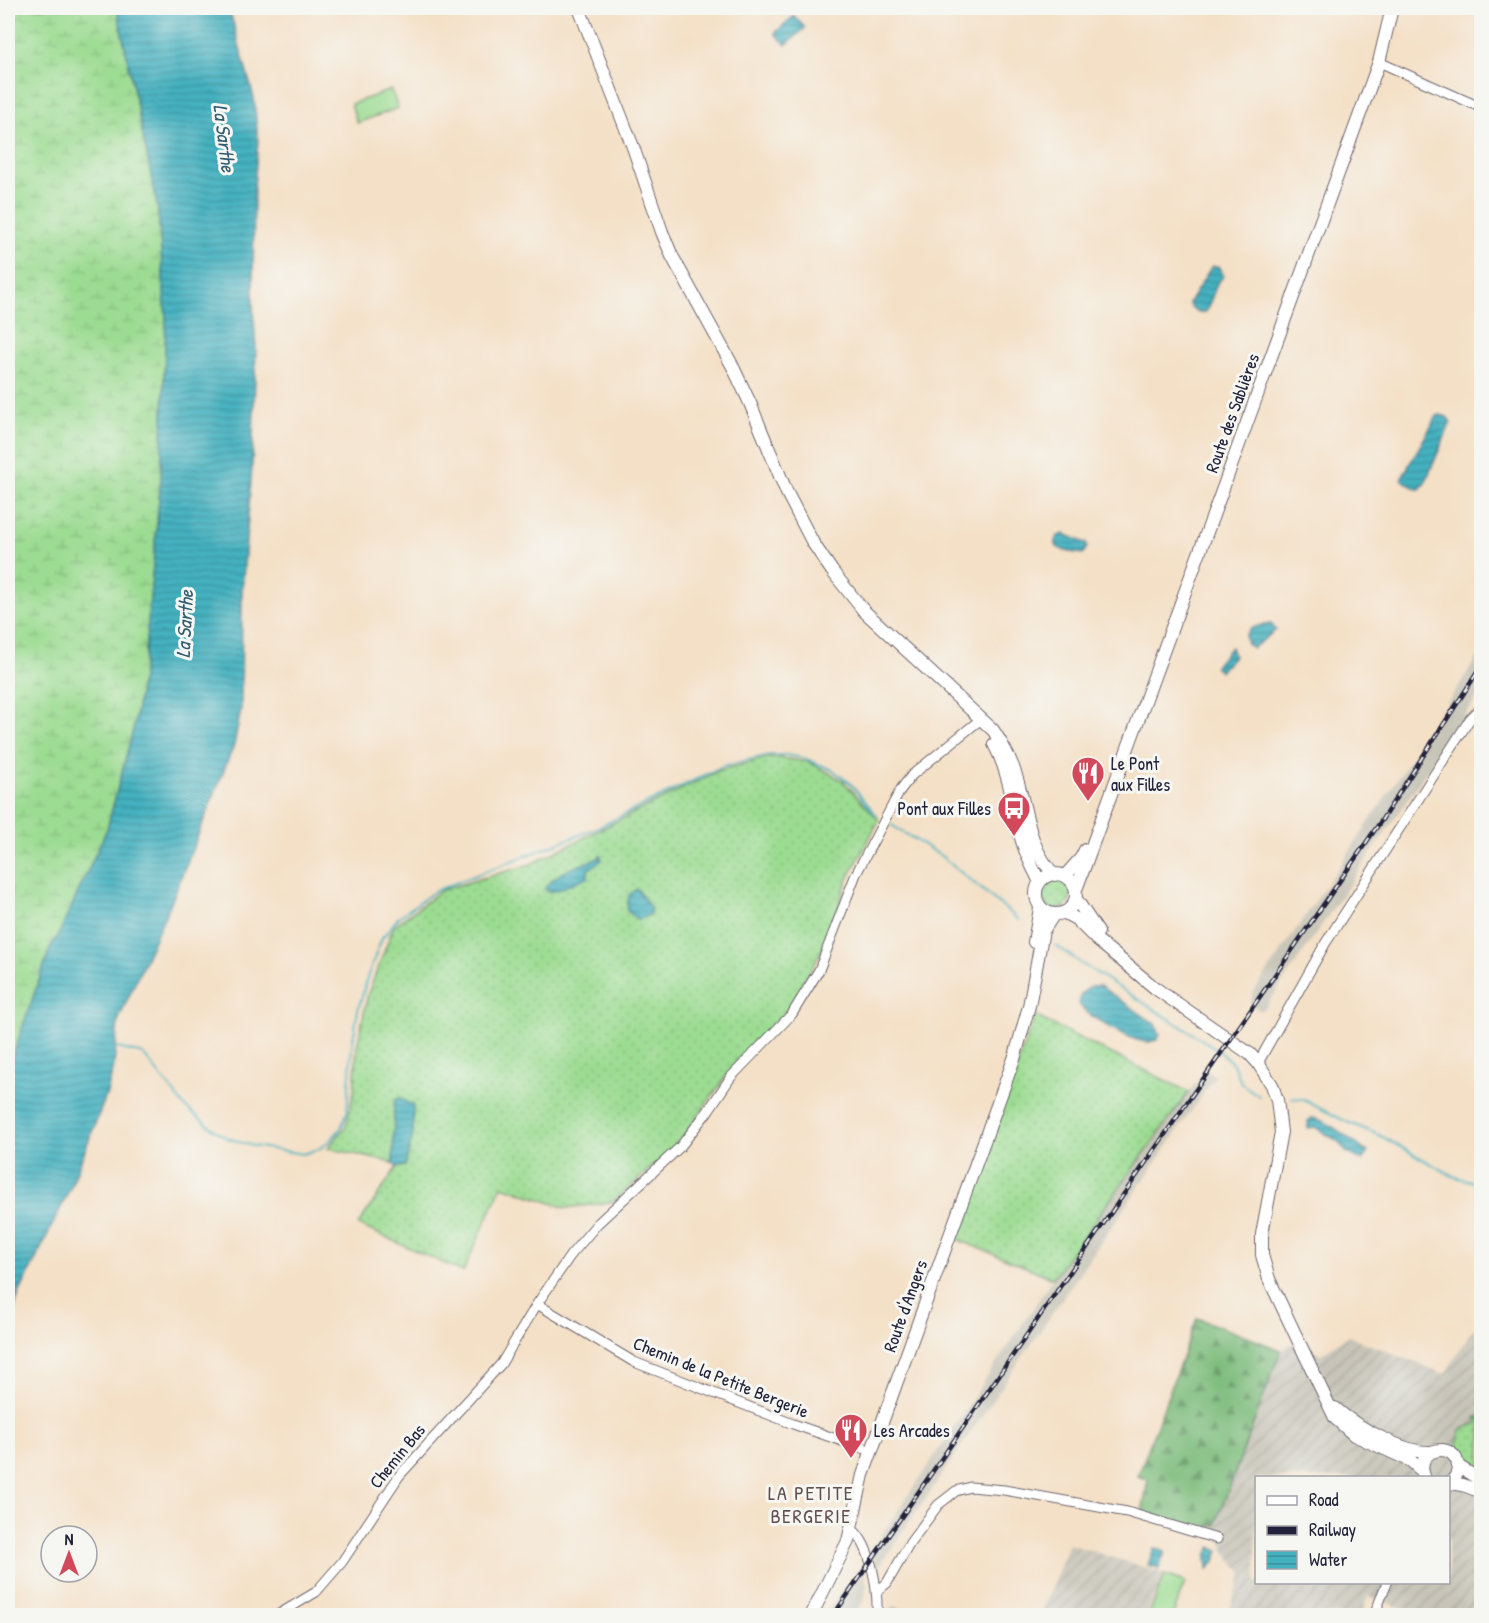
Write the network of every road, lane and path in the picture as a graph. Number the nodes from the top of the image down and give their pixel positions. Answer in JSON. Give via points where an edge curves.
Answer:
{"nodes":[{"id":1,"x":579,"y":8,"type":"edge"},
{"id":2,"x":1392,"y":8,"type":"edge"},
{"id":3,"x":1379,"y":62,"type":"junction"},
{"id":4,"x":1482,"y":108,"type":"edge"},
{"id":5,"x":1482,"y":707,"type":"edge"},
{"id":6,"x":981,"y":719,"type":"junction"},
{"id":7,"x":1097,"y":828,"type":"junction"},
{"id":8,"x":1060,"y":875,"type":"junction"},
{"id":9,"x":1040,"y":882,"type":"junction"},
{"id":10,"x":1077,"y":893,"type":"junction"},
{"id":11,"x":1040,"y":908,"type":"junction"},
{"id":12,"x":1059,"y":914,"type":"junction"},
{"id":13,"x":1120,"y":959,"type":"junction"},
{"id":14,"x":1029,"y":1006,"type":"junction"},
{"id":15,"x":1254,"y":1059,"type":"junction"},
{"id":16,"x":536,"y":1305,"type":"junction"},
{"id":17,"x":1328,"y":1401,"type":"junction"},
{"id":18,"x":871,"y":1451,"type":"junction"},
{"id":19,"x":1432,"y":1452,"type":"junction"},
{"id":20,"x":1458,"y":1466,"type":"junction"},
{"id":21,"x":1423,"y":1474,"type":"edge"},
{"id":22,"x":1482,"y":1481,"type":"edge"},
{"id":23,"x":1450,"y":1482,"type":"edge"},
{"id":24,"x":1450,"y":1483,"type":"edge"},
{"id":25,"x":1482,"y":1492,"type":"edge"},
{"id":26,"x":852,"y":1529,"type":"junction"},
{"id":27,"x":1217,"y":1539,"type":"dead end"},
{"id":28,"x":1386,"y":1584,"type":"edge"},
{"id":29,"x":876,"y":1592,"type":"junction"},
{"id":30,"x":276,"y":1616,"type":"edge"},
{"id":31,"x":811,"y":1616,"type":"edge"},
{"id":32,"x":877,"y":1616,"type":"edge"},
{"id":33,"x":1374,"y":1616,"type":"edge"}],
"edges":[{"from":1,"to":6,"type":"street","via":[[672,256],[732,365],[813,543],[864,611]]},
{"from":2,"to":3,"type":"street","name":"Route des Sablières"},
{"from":3,"to":4,"type":"street"},
{"from":3,"to":7,"type":"street","name":"Route des Sablières"},
{"from":5,"to":15,"type":"street","via":[[1470,719],[1325,944],[1276,1030]]},
{"from":6,"to":8,"type":"street","via":[[993,730],[1014,768],[1033,840],[1045,865]]},
{"from":6,"to":9,"type":"street","via":[[1010,784],[1020,836]]},
{"from":6,"to":16,"type":"street","name":"Chemin Bas","via":[[912,775],[901,789],[856,874],[819,970],[792,1014],[732,1077],[680,1147],[597,1224]]},
{"from":7,"to":8,"type":"street","name":"Route des Sablières","via":[[1081,858]]},
{"from":7,"to":10,"type":"street","name":"Route des Sablières"},
{"from":8,"to":9,"type":"street"},
{"from":8,"to":10,"type":"street","via":[[1072,879]]},
{"from":9,"to":11,"type":"street","via":[[1035,895]]},
{"from":10,"to":12,"type":"street","via":[[1072,907]]},
{"from":10,"to":13,"type":"street","via":[[1090,922]]},
{"from":11,"to":12,"type":"street"},
{"from":11,"to":14,"type":"street","name":"Route d'Angers","via":[[1030,964]]},
{"from":12,"to":13,"type":"street","via":[[1076,919]]},
{"from":12,"to":14,"type":"street","name":"Route d'Angers","via":[[1043,931]]},
{"from":13,"to":15,"type":"street"},
{"from":14,"to":18,"type":"street","name":"Route d'Angers","via":[[1015,1056]]},
{"from":15,"to":17,"type":"street","via":[[1272,1085],[1280,1121],[1280,1145],[1262,1234],[1264,1262]]},
{"from":16,"to":18,"type":"street","name":"Chemin de la Petite Bergerie","via":[[634,1362]]},
{"from":16,"to":30,"type":"street","name":"Chemin Bas","via":[[501,1364],[399,1476],[342,1562],[316,1592]]},
{"from":17,"to":19,"type":"street","via":[[1367,1430],[1408,1448]]},
{"from":17,"to":21,"type":"street","via":[[1331,1412],[1348,1430],[1411,1461]]},
{"from":18,"to":26,"type":"street","name":"Route d'Angers"},
{"from":19,"to":20,"type":"street","via":[[1448,1452]]},
{"from":19,"to":21,"type":"street","via":[[1423,1460]]},
{"from":20,"to":22,"type":"street"},
{"from":20,"to":23,"type":"street"},
{"from":24,"to":25,"type":"street"},
{"from":26,"to":29,"type":"street","via":[[867,1549]]},
{"from":26,"to":31,"type":"street","name":"Route d'Angers"},
{"from":27,"to":29,"type":"street","via":[[1127,1512],[970,1487],[956,1491],[938,1505],[887,1582]]},
{"from":28,"to":33,"type":"street"},
{"from":29,"to":32,"type":"street"}]}
